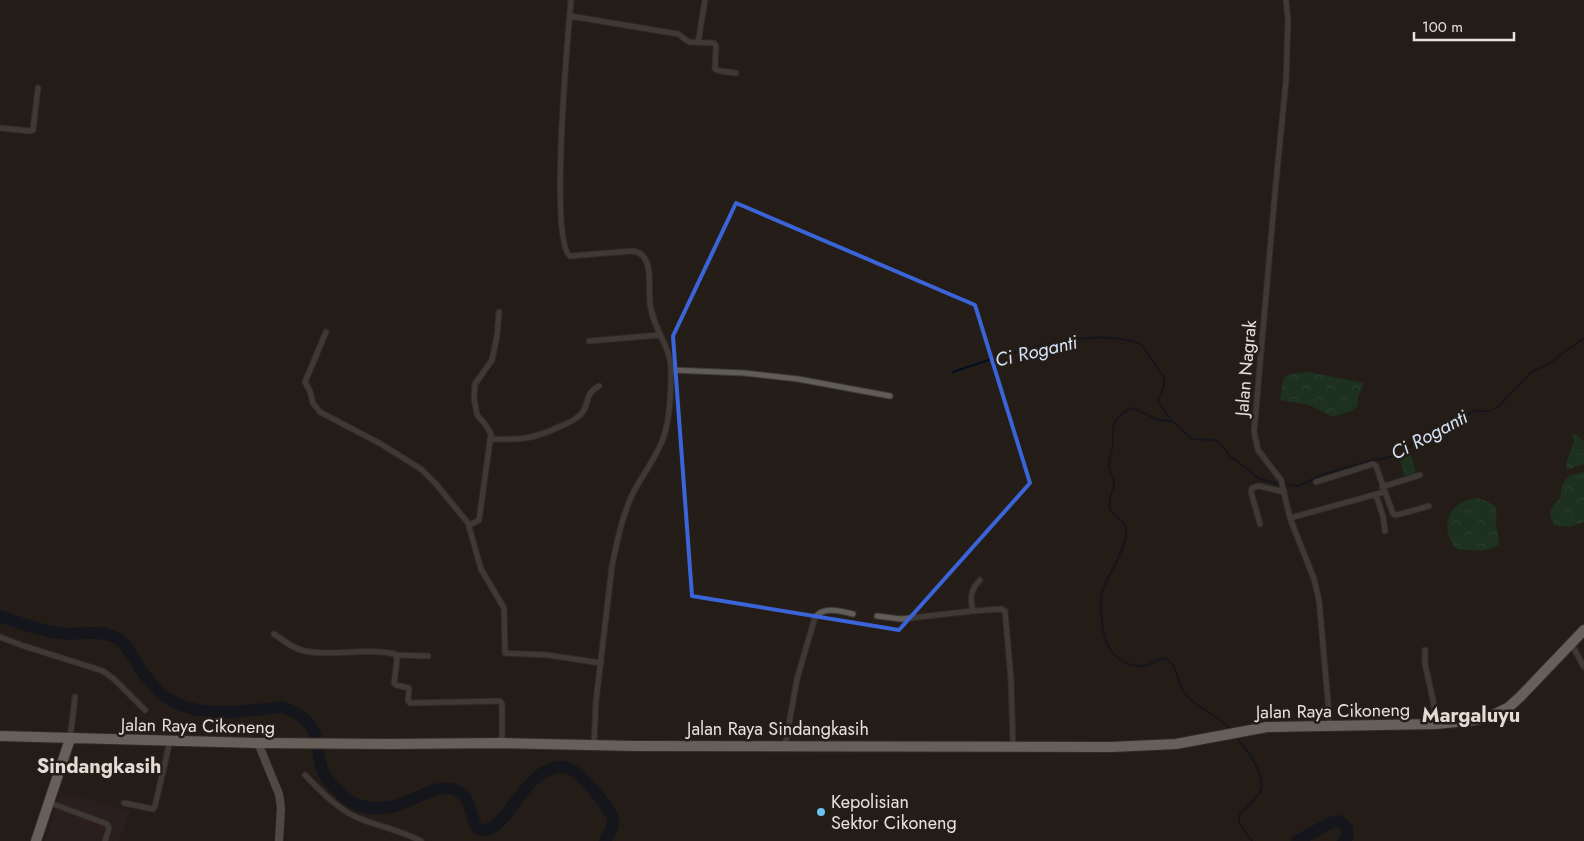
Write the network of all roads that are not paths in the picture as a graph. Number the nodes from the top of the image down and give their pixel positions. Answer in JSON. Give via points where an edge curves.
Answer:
{"nodes":[{"id":1,"x":571,"y":0,"type":"edge"},
{"id":2,"x":705,"y":0,"type":"edge"},
{"id":3,"x":1286,"y":0,"type":"edge"},
{"id":4,"x":570,"y":16,"type":"junction"},
{"id":5,"x":698,"y":43,"type":"junction"},
{"id":6,"x":736,"y":73,"type":"dead end"},
{"id":7,"x":38,"y":88,"type":"dead end"},
{"id":8,"x":0,"y":128,"type":"edge"},
{"id":9,"x":499,"y":312,"type":"dead end"},
{"id":10,"x":326,"y":332,"type":"dead end"},
{"id":11,"x":660,"y":335,"type":"junction"},
{"id":12,"x":589,"y":341,"type":"dead end"},
{"id":13,"x":672,"y":370,"type":"junction"},
{"id":14,"x":599,"y":386,"type":"dead end"},
{"id":15,"x":890,"y":396,"type":"dead end"},
{"id":16,"x":490,"y":439,"type":"junction"},
{"id":17,"x":1420,"y":475,"type":"dead end"},
{"id":18,"x":1316,"y":482,"type":"dead end"},
{"id":19,"x":1383,"y":489,"type":"junction"},
{"id":20,"x":1284,"y":492,"type":"junction"},
{"id":21,"x":1376,"y":495,"type":"junction"},
{"id":22,"x":1429,"y":506,"type":"dead end"},
{"id":23,"x":1391,"y":513,"type":"junction"},
{"id":24,"x":1383,"y":516,"type":"junction"},
{"id":25,"x":1290,"y":518,"type":"junction"},
{"id":26,"x":1260,"y":524,"type":"dead end"},
{"id":27,"x":470,"y":525,"type":"junction"},
{"id":28,"x":1385,"y":531,"type":"dead end"},
{"id":29,"x":980,"y":580,"type":"dead end"},
{"id":30,"x":973,"y":611,"type":"junction"},
{"id":31,"x":853,"y":614,"type":"dead end"},
{"id":32,"x":877,"y":616,"type":"dead end"},
{"id":33,"x":1584,"y":630,"type":"edge"},
{"id":34,"x":274,"y":634,"type":"dead end"},
{"id":35,"x":0,"y":637,"type":"edge"},
{"id":36,"x":1571,"y":643,"type":"junction"},
{"id":37,"x":1425,"y":650,"type":"dead end"},
{"id":38,"x":396,"y":655,"type":"junction"},
{"id":39,"x":428,"y":656,"type":"dead end"},
{"id":40,"x":601,"y":663,"type":"junction"},
{"id":41,"x":1584,"y":667,"type":"edge"},
{"id":42,"x":75,"y":697,"type":"dead end"},
{"id":43,"x":145,"y":710,"type":"dead end"},
{"id":44,"x":1436,"y":724,"type":"junction"},
{"id":45,"x":1330,"y":725,"type":"junction"},
{"id":46,"x":1229,"y":733,"type":"joint"},
{"id":47,"x":0,"y":736,"type":"edge"},
{"id":48,"x":70,"y":739,"type":"junction"},
{"id":49,"x":170,"y":741,"type":"junction"},
{"id":50,"x":258,"y":743,"type":"junction"},
{"id":51,"x":502,"y":743,"type":"junction"},
{"id":52,"x":326,"y":744,"type":"joint"},
{"id":53,"x":594,"y":744,"type":"junction"},
{"id":54,"x":785,"y":746,"type":"junction"},
{"id":55,"x":1013,"y":746,"type":"junction"},
{"id":56,"x":305,"y":774,"type":"dead end"},
{"id":57,"x":48,"y":802,"type":"junction"},
{"id":58,"x":124,"y":803,"type":"dead end"},
{"id":59,"x":36,"y":841,"type":"edge"},
{"id":60,"x":105,"y":841,"type":"edge"},
{"id":61,"x":279,"y":841,"type":"edge"},
{"id":62,"x":421,"y":841,"type":"edge"}],
"edges":[{"from":1,"to":4,"type":"street"},
{"from":2,"to":5,"type":"street"},
{"from":3,"to":20,"type":"street","name":"Jalan Nagrak","via":[[1286,81],[1254,432],[1258,450],[1280,479]]},
{"from":4,"to":5,"type":"street","via":[[678,34],[687,41]]},
{"from":4,"to":11,"type":"street","via":[[560,177],[565,250],[570,256],[641,253],[647,263],[651,312]]},
{"from":5,"to":6,"type":"street","via":[[715,44],[715,68]]},
{"from":7,"to":8,"type":"street","via":[[33,130]]},
{"from":9,"to":16,"type":"street","via":[[492,360],[475,384],[474,398],[477,415],[490,432]]},
{"from":10,"to":27,"type":"street","via":[[304,383],[317,409],[421,469]]},
{"from":11,"to":12,"type":"street"},
{"from":11,"to":13,"type":"street","via":[[668,350]]},
{"from":13,"to":15,"type":"street","via":[[798,379]]},
{"from":13,"to":40,"type":"street","via":[[663,438],[627,508],[616,548]]},
{"from":14,"to":16,"type":"street","via":[[590,392],[581,414],[570,422],[532,438]]},
{"from":16,"to":27,"type":"street","via":[[479,520]]},
{"from":17,"to":19,"type":"street"},
{"from":18,"to":19,"type":"street","via":[[1374,464]]},
{"from":19,"to":21,"type":"street"},
{"from":19,"to":23,"type":"street"},
{"from":20,"to":25,"type":"street","name":"Jalan Nagrak"},
{"from":20,"to":26,"type":"street","via":[[1265,486],[1252,488]]},
{"from":21,"to":24,"type":"street"},
{"from":21,"to":25,"type":"street"},
{"from":22,"to":23,"type":"street","via":[[1396,515]]},
{"from":23,"to":24,"type":"street"},
{"from":24,"to":28,"type":"street"},
{"from":25,"to":45,"type":"street","name":"Jalan Nagrak","via":[[1314,578],[1319,600]]},
{"from":27,"to":40,"type":"street","via":[[481,569],[504,608],[505,653]]},
{"from":29,"to":30,"type":"street","via":[[972,589]]},
{"from":30,"to":32,"type":"street","via":[[901,619]]},
{"from":30,"to":55,"type":"street","via":[[1005,611]]},
{"from":31,"to":54,"type":"street","via":[[834,610],[815,617],[797,679]]},
{"from":33,"to":36,"type":"highway","name":"Jalan Raya Cikoneng"},
{"from":34,"to":38,"type":"street","via":[[304,651],[367,651]]},
{"from":35,"to":43,"type":"street","via":[[103,671]]},
{"from":36,"to":41,"type":"street"},
{"from":36,"to":44,"type":"highway","name":"Jalan Raya Cikoneng","via":[[1509,707],[1476,720]]},
{"from":37,"to":44,"type":"street"},
{"from":38,"to":39,"type":"street"},
{"from":38,"to":51,"type":"street","via":[[394,683],[408,688],[410,703],[500,701]]},
{"from":40,"to":53,"type":"street"},
{"from":42,"to":48,"type":"street"},
{"from":44,"to":45,"type":"highway","name":"Jalan Raya Cikoneng"},
{"from":45,"to":46,"type":"highway","name":"Jalan Raya Cikoneng","via":[[1267,727]]},
{"from":46,"to":55,"type":"highway","name":"Jalan Raya Sindangkasih","via":[[1169,744]]},
{"from":47,"to":48,"type":"highway","name":"Jalan Raya Cikoneng"},
{"from":48,"to":49,"type":"highway","name":"Jalan Raya Cikoneng"},
{"from":48,"to":57,"type":"highway"},
{"from":49,"to":50,"type":"highway","name":"Jalan Raya Cikoneng"},
{"from":49,"to":58,"type":"street","via":[[153,809]]},
{"from":50,"to":52,"type":"highway","name":"Jalan Raya Cikoneng"},
{"from":50,"to":61,"type":"main road","via":[[279,794]]},
{"from":51,"to":52,"type":"highway","name":"Jalan Raya Sindangkasih"},
{"from":51,"to":53,"type":"highway","name":"Jalan Raya Sindangkasih"},
{"from":53,"to":54,"type":"highway","name":"Jalan Raya Sindangkasih"},
{"from":54,"to":55,"type":"highway","name":"Jalan Raya Sindangkasih"},
{"from":56,"to":62,"type":"street","via":[[343,810]]},
{"from":57,"to":59,"type":"highway"},
{"from":57,"to":60,"type":"street","via":[[107,824]]}]}
